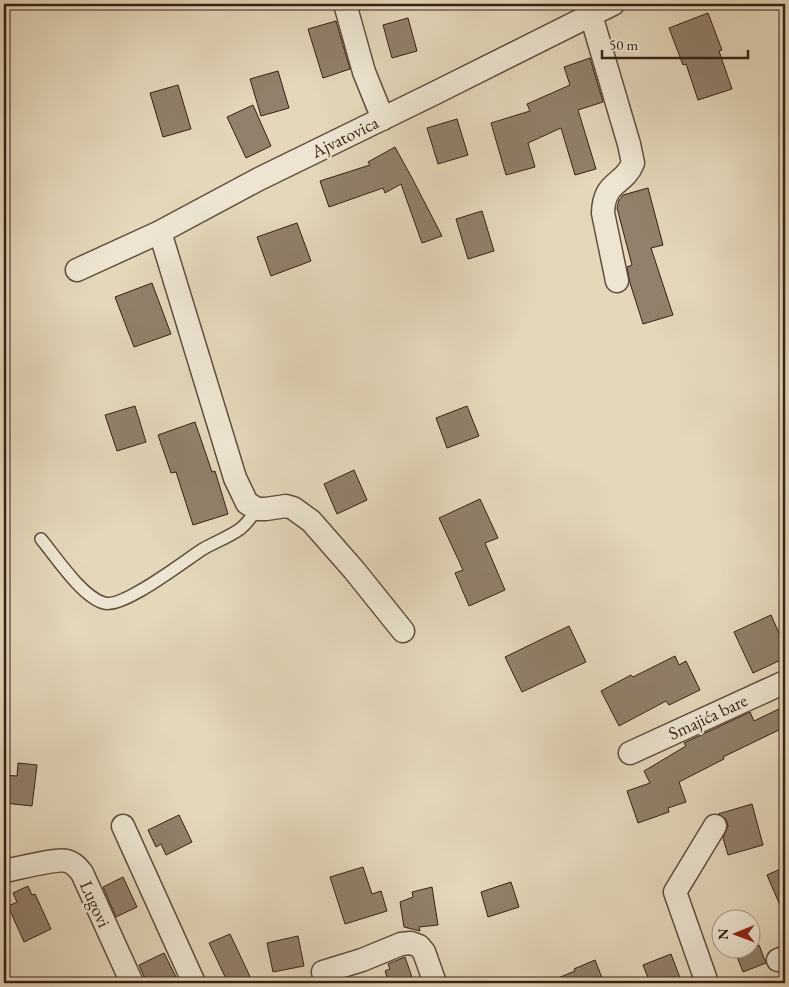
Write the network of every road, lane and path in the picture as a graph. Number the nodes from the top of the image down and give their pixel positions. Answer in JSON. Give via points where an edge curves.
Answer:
{"nodes":[{"id":1,"x":344,"y":4,"type":"edge"},
{"id":2,"x":613,"y":4,"type":"edge"},
{"id":3,"x":591,"y":15,"type":"junction"},
{"id":4,"x":382,"y":119,"type":"junction"},
{"id":5,"x":160,"y":232,"type":"junction"},
{"id":6,"x":77,"y":270,"type":"dead end"},
{"id":7,"x":618,"y":281,"type":"dead end"},
{"id":8,"x":257,"y":509,"type":"junction"},
{"id":9,"x":41,"y":538,"type":"dead end"},
{"id":10,"x":403,"y":630,"type":"dead end"},
{"id":11,"x":785,"y":682,"type":"edge"},
{"id":12,"x":630,"y":753,"type":"dead end"},
{"id":13,"x":123,"y":826,"type":"dead end"},
{"id":14,"x":715,"y":826,"type":"dead end"},
{"id":15,"x":4,"y":871,"type":"edge"},
{"id":16,"x":132,"y":983,"type":"edge"},
{"id":17,"x":194,"y":983,"type":"edge"},
{"id":18,"x":329,"y":983,"type":"edge"},
{"id":19,"x":435,"y":983,"type":"edge"},
{"id":20,"x":707,"y":983,"type":"edge"}],
"edges":[{"from":1,"to":4,"type":"street"},
{"from":2,"to":3,"type":"street","name":"Ajvatovica"},
{"from":3,"to":4,"type":"street","name":"Ajvatovica"},
{"from":3,"to":7,"type":"street","via":[[633,163],[627,174],[610,187],[603,204]]},
{"from":4,"to":5,"type":"street","name":"Ajvatovica"},
{"from":5,"to":6,"type":"street","name":"Ajvatovica"},
{"from":5,"to":8,"type":"street","via":[[235,478],[248,503]]},
{"from":8,"to":9,"type":"lane","via":[[241,529],[117,603],[106,604],[93,599]]},
{"from":8,"to":10,"type":"street","via":[[286,506],[310,521]]},
{"from":11,"to":12,"type":"street","name":"Smajića bare"},
{"from":13,"to":17,"type":"street"},
{"from":14,"to":20,"type":"street","via":[[675,892]]},
{"from":15,"to":16,"type":"street","name":"Lugovi","via":[[66,860],[75,865]]},
{"from":18,"to":19,"type":"street","via":[[323,972],[410,943],[424,952]]}]}
